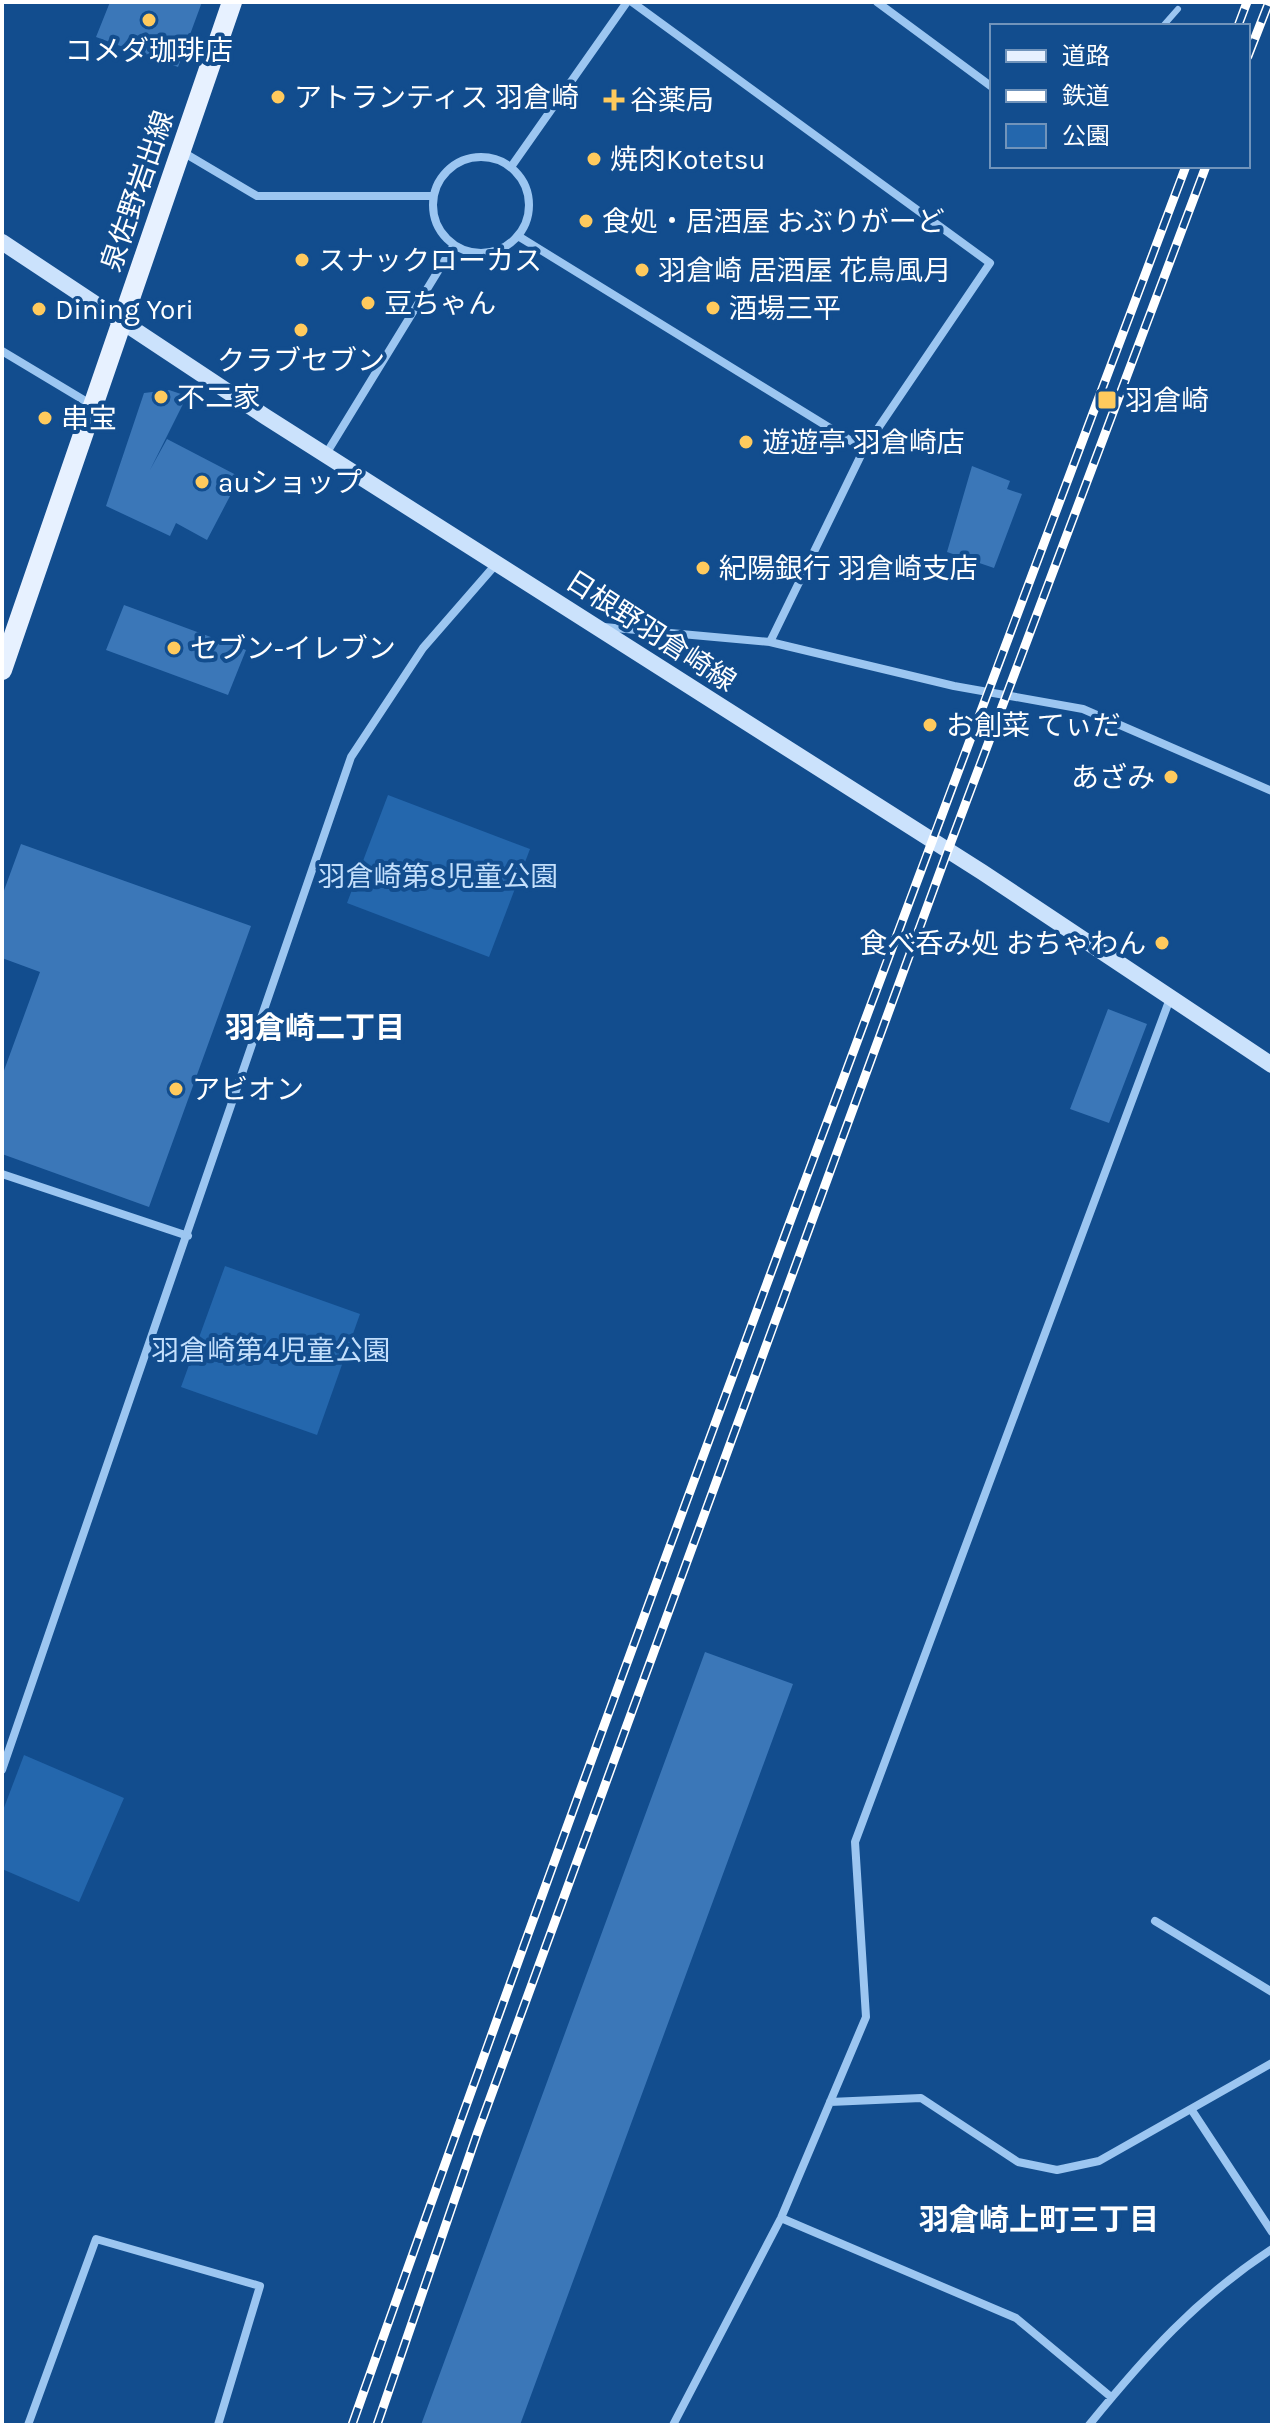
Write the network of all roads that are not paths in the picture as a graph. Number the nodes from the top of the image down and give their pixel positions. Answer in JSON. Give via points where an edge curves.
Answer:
{"nodes":[{"id":1,"x":232,"y":2,"type":"edge"},
{"id":2,"x":629,"y":2,"type":"edge"},
{"id":3,"x":877,"y":2,"type":"edge"},
{"id":4,"x":1178,"y":9,"type":"dead end"},
{"id":5,"x":1165,"y":24,"type":"edge"},
{"id":6,"x":990,"y":86,"type":"edge"},
{"id":7,"x":181,"y":151,"type":"junction"},
{"id":8,"x":511,"y":167,"type":"junction"},
{"id":9,"x":433,"y":196,"type":"junction"},
{"id":10,"x":518,"y":236,"type":"junction"},
{"id":11,"x":2,"y":242,"type":"edge"},
{"id":12,"x":454,"y":245,"type":"junction"},
{"id":13,"x":122,"y":321,"type":"junction"},
{"id":14,"x":2,"y":351,"type":"edge"},
{"id":15,"x":93,"y":406,"type":"junction"},
{"id":16,"x":864,"y":449,"type":"junction"},
{"id":17,"x":325,"y":455,"type":"junction"},
{"id":18,"x":497,"y":562,"type":"junction"},
{"id":19,"x":595,"y":626,"type":"junction"},
{"id":20,"x":770,"y":642,"type":"junction"},
{"id":21,"x":2,"y":670,"type":"edge"},
{"id":22,"x":1272,"y":791,"type":"edge"},
{"id":23,"x":1171,"y":996,"type":"junction"},
{"id":24,"x":1272,"y":1065,"type":"edge"},
{"id":25,"x":2,"y":1174,"type":"edge"},
{"id":26,"x":188,"y":1236,"type":"junction"},
{"id":27,"x":2,"y":1770,"type":"edge"},
{"id":28,"x":1155,"y":1921,"type":"dead end"},
{"id":29,"x":1272,"y":1992,"type":"edge"},
{"id":30,"x":1272,"y":2063,"type":"edge"},
{"id":31,"x":830,"y":2102,"type":"junction"},
{"id":32,"x":1191,"y":2109,"type":"junction"},
{"id":33,"x":781,"y":2218,"type":"junction"},
{"id":34,"x":1272,"y":2232,"type":"edge"},
{"id":35,"x":1272,"y":2249,"type":"edge"},
{"id":36,"x":1111,"y":2397,"type":"junction"},
{"id":37,"x":28,"y":2425,"type":"edge"},
{"id":38,"x":218,"y":2425,"type":"edge"},
{"id":39,"x":673,"y":2425,"type":"edge"},
{"id":40,"x":1089,"y":2425,"type":"edge"}],
"edges":[{"from":1,"to":7,"type":"main road","name":"泉佐野岩出線"},
{"from":2,"to":8,"type":"street"},
{"from":2,"to":16,"type":"street","via":[[990,263]]},
{"from":3,"to":6,"type":"street"},
{"from":4,"to":5,"type":"lane"},
{"from":7,"to":9,"type":"street","via":[[257,196]]},
{"from":7,"to":13,"type":"main road","name":"泉佐野岩出線"},
{"from":8,"to":9,"type":"street","via":[[480,156],[463,159],[439,180]]},
{"from":8,"to":10,"type":"street","via":[[522,178],[530,207]]},
{"from":9,"to":12,"type":"street","via":[[438,229]]},
{"from":10,"to":12,"type":"street","via":[[493,253],[462,251]]},
{"from":10,"to":16,"type":"street"},
{"from":11,"to":13,"type":"main road","name":"日根野羽倉崎線"},
{"from":12,"to":17,"type":"street"},
{"from":13,"to":15,"type":"main road","name":"泉佐野岩出線"},
{"from":13,"to":17,"type":"main road","name":"日根野羽倉崎線"},
{"from":14,"to":15,"type":"street"},
{"from":15,"to":21,"type":"main road","name":"泉佐野岩出線"},
{"from":16,"to":20,"type":"street"},
{"from":17,"to":18,"type":"main road","name":"日根野羽倉崎線"},
{"from":18,"to":19,"type":"main road","name":"日根野羽倉崎線"},
{"from":18,"to":26,"type":"street","via":[[423,648],[351,757]]},
{"from":19,"to":20,"type":"street"},
{"from":19,"to":23,"type":"main road","name":"日根野羽倉崎線"},
{"from":20,"to":22,"type":"street","via":[[954,686],[1083,709]]},
{"from":23,"to":24,"type":"main road","name":"日根野羽倉崎線"},
{"from":23,"to":31,"type":"street","via":[[855,1842],[866,2017]]},
{"from":25,"to":26,"type":"street"},
{"from":26,"to":27,"type":"street"},
{"from":28,"to":29,"type":"street"},
{"from":30,"to":32,"type":"street"},
{"from":31,"to":32,"type":"street","via":[[921,2098],[1018,2162],[1057,2170],[1099,2161]]},
{"from":31,"to":33,"type":"street"},
{"from":32,"to":34,"type":"street"},
{"from":33,"to":36,"type":"street","via":[[1016,2318]]},
{"from":33,"to":39,"type":"street"},
{"from":35,"to":36,"type":"street","via":[[1230,2276],[1171,2329]]},
{"from":36,"to":40,"type":"street"},
{"from":37,"to":38,"type":"street","via":[[96,2239],[260,2286]]}]}
